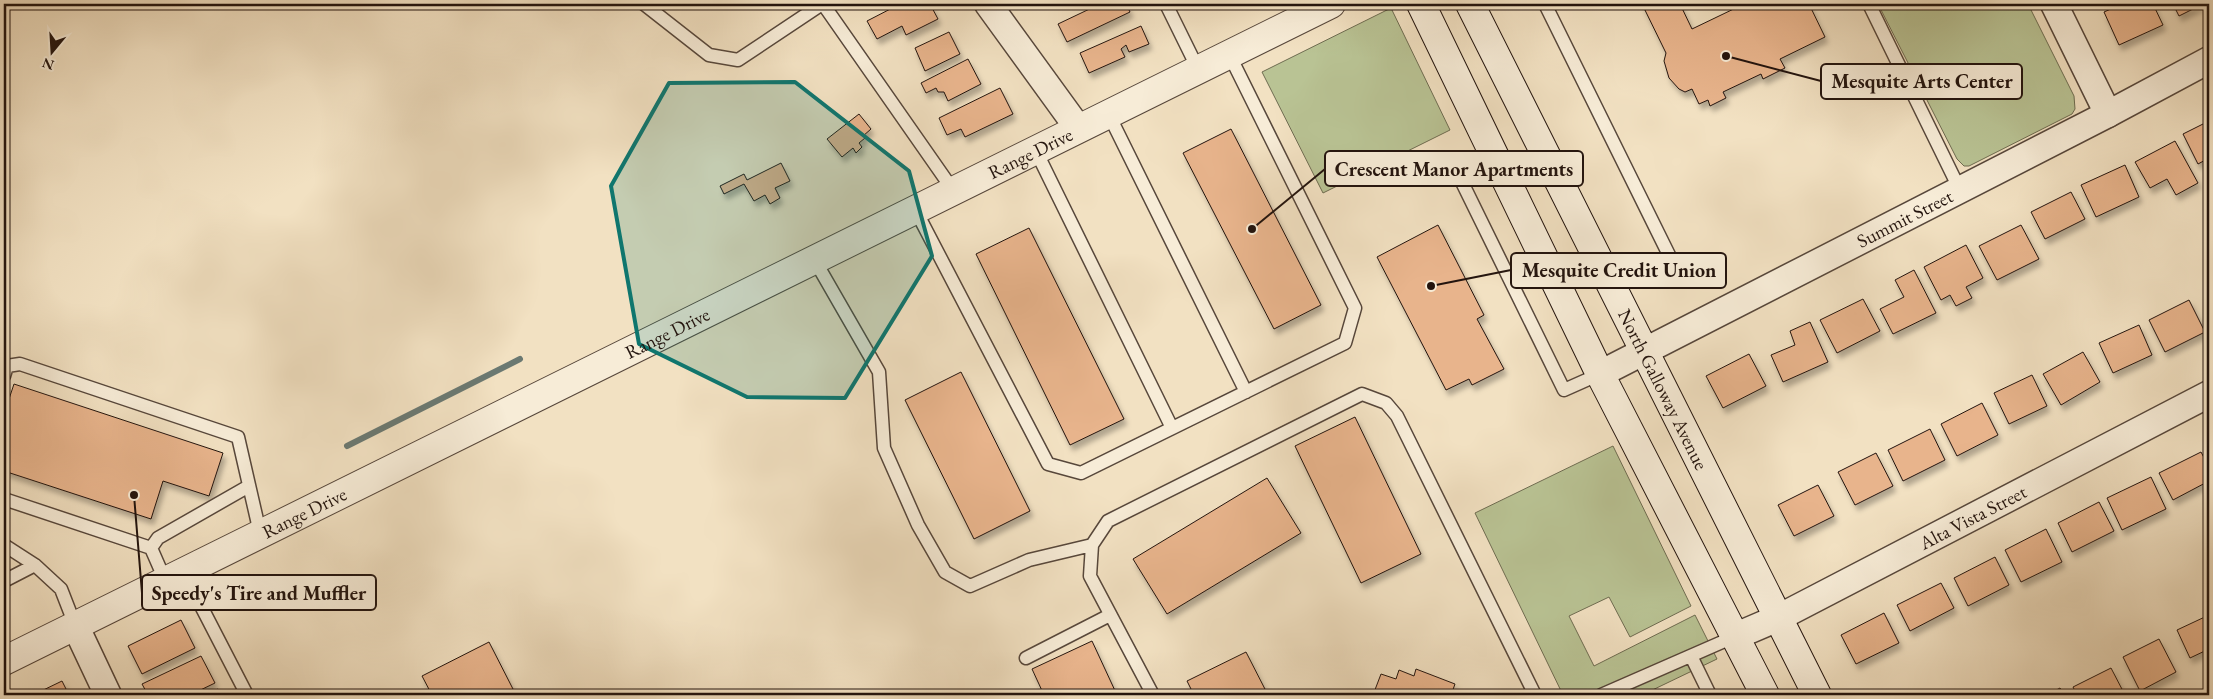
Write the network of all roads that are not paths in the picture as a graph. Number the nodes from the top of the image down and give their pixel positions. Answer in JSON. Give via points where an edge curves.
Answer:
{"nodes":[{"id":1,"x":644,"y":4,"type":"edge"},
{"id":2,"x":822,"y":4,"type":"edge"},
{"id":3,"x":988,"y":4,"type":"edge"},
{"id":4,"x":1166,"y":4,"type":"edge"},
{"id":5,"x":1331,"y":4,"type":"edge"},
{"id":6,"x":1422,"y":4,"type":"edge"},
{"id":7,"x":1470,"y":4,"type":"edge"},
{"id":8,"x":1545,"y":4,"type":"edge"},
{"id":9,"x":1869,"y":4,"type":"edge"},
{"id":10,"x":2054,"y":4,"type":"edge"},
{"id":11,"x":1229,"y":54,"type":"junction"},
{"id":12,"x":2209,"y":60,"type":"edge"},
{"id":13,"x":1198,"y":69,"type":"junction"},
{"id":14,"x":1108,"y":113,"type":"junction"},
{"id":15,"x":2108,"y":114,"type":"junction"},
{"id":16,"x":1078,"y":128,"type":"junction"},
{"id":17,"x":1035,"y":149,"type":"junction"},
{"id":18,"x":1494,"y":154,"type":"junction"},
{"id":19,"x":953,"y":190,"type":"junction"},
{"id":20,"x":1960,"y":190,"type":"junction"},
{"id":21,"x":915,"y":209,"type":"junction"},
{"id":22,"x":814,"y":259,"type":"junction"},
{"id":23,"x":1610,"y":283,"type":"junction"},
{"id":24,"x":1645,"y":352,"type":"junction"},
{"id":25,"x":1600,"y":374,"type":"junction"},
{"id":26,"x":4,"y":376,"type":"edge"},
{"id":27,"x":1246,"y":392,"type":"junction"},
{"id":28,"x":2209,"y":394,"type":"edge"},
{"id":29,"x":1172,"y":428,"type":"junction"},
{"id":30,"x":249,"y":486,"type":"junction"},
{"id":31,"x":4,"y":499,"type":"edge"},
{"id":32,"x":260,"y":533,"type":"junction"},
{"id":33,"x":4,"y":545,"type":"edge"},
{"id":34,"x":1092,"y":545,"type":"junction"},
{"id":35,"x":152,"y":548,"type":"junction"},
{"id":36,"x":35,"y":565,"type":"junction"},
{"id":37,"x":174,"y":576,"type":"junction"},
{"id":38,"x":4,"y":581,"type":"edge"},
{"id":39,"x":1110,"y":615,"type":"junction"},
{"id":40,"x":1778,"y":618,"type":"junction"},
{"id":41,"x":75,"y":625,"type":"junction"},
{"id":42,"x":1736,"y":636,"type":"junction"},
{"id":43,"x":1691,"y":656,"type":"junction"},
{"id":44,"x":1026,"y":658,"type":"dead end"},
{"id":45,"x":4,"y":661,"type":"edge"},
{"id":46,"x":108,"y":695,"type":"edge"},
{"id":47,"x":247,"y":695,"type":"edge"},
{"id":48,"x":1153,"y":695,"type":"edge"},
{"id":49,"x":1535,"y":695,"type":"edge"},
{"id":50,"x":1601,"y":695,"type":"edge"},
{"id":51,"x":1710,"y":695,"type":"edge"},
{"id":52,"x":1765,"y":695,"type":"edge"},
{"id":53,"x":1817,"y":695,"type":"edge"}],
"edges":[{"from":1,"to":2,"type":"lane","via":[[709,55],[738,60]]},
{"from":2,"to":19,"type":"lane"},
{"from":3,"to":16,"type":"street"},
{"from":4,"to":13,"type":"lane"},
{"from":5,"to":11,"type":"main road","name":"Range Drive"},
{"from":6,"to":18,"type":"main road"},
{"from":7,"to":23,"type":"main road","name":"North Galloway Avenue"},
{"from":8,"to":23,"type":"lane","via":[[1670,256]]},
{"from":9,"to":20,"type":"lane"},
{"from":10,"to":15,"type":"street"},
{"from":11,"to":13,"type":"main road","name":"Range Drive"},
{"from":11,"to":27,"type":"lane","via":[[1355,308],[1344,343]]},
{"from":12,"to":15,"type":"street","name":"Summit Street"},
{"from":13,"to":14,"type":"main road","name":"Range Drive"},
{"from":14,"to":16,"type":"main road","name":"Range Drive"},
{"from":14,"to":27,"type":"lane"},
{"from":15,"to":20,"type":"street","name":"Summit Street"},
{"from":16,"to":17,"type":"main road","name":"Range Drive"},
{"from":17,"to":19,"type":"main road","name":"Range Drive"},
{"from":17,"to":29,"type":"lane"},
{"from":18,"to":25,"type":"main road"},
{"from":18,"to":25,"type":"lane","via":[[1458,174],[1564,390]]},
{"from":19,"to":21,"type":"main road","name":"Range Drive"},
{"from":20,"to":24,"type":"street","name":"Summit Street"},
{"from":21,"to":22,"type":"main road","name":"Range Drive"},
{"from":21,"to":29,"type":"lane","via":[[1048,464],[1081,472]]},
{"from":22,"to":32,"type":"main road","name":"Range Drive"},
{"from":22,"to":34,"type":"lane","via":[[879,372],[884,448],[918,525],[945,572],[970,586],[1029,560]]},
{"from":23,"to":24,"type":"main road","name":"North Galloway Avenue"},
{"from":24,"to":25,"type":"street","name":"Summit Street"},
{"from":24,"to":40,"type":"main road","name":"North Galloway Avenue"},
{"from":25,"to":42,"type":"main road"},
{"from":26,"to":30,"type":"lane","via":[[7,366],[20,364],[238,437]]},
{"from":27,"to":29,"type":"lane"},
{"from":28,"to":40,"type":"street","name":"Alta Vista Street"},
{"from":30,"to":32,"type":"lane"},
{"from":30,"to":35,"type":"lane","via":[[158,538]]},
{"from":31,"to":35,"type":"lane"},
{"from":32,"to":37,"type":"main road","name":"Range Drive"},
{"from":33,"to":36,"type":"lane"},
{"from":34,"to":39,"type":"lane","via":[[1090,576]]},
{"from":34,"to":49,"type":"lane","via":[[1108,521],[1362,394],[1386,403],[1397,416]]},
{"from":35,"to":37,"type":"lane"},
{"from":36,"to":38,"type":"lane"},
{"from":36,"to":41,"type":"lane","via":[[61,589]]},
{"from":37,"to":41,"type":"main road","name":"Range Drive"},
{"from":37,"to":47,"type":"lane"},
{"from":39,"to":44,"type":"lane"},
{"from":39,"to":48,"type":"lane"},
{"from":40,"to":42,"type":"street","name":"Alta Vista Street"},
{"from":40,"to":53,"type":"main road","name":"North Galloway Avenue"},
{"from":41,"to":45,"type":"main road","name":"Range Drive"},
{"from":41,"to":46,"type":"street"},
{"from":42,"to":43,"type":"lane"},
{"from":42,"to":52,"type":"main road"},
{"from":43,"to":50,"type":"lane"},
{"from":43,"to":51,"type":"lane"}]}
